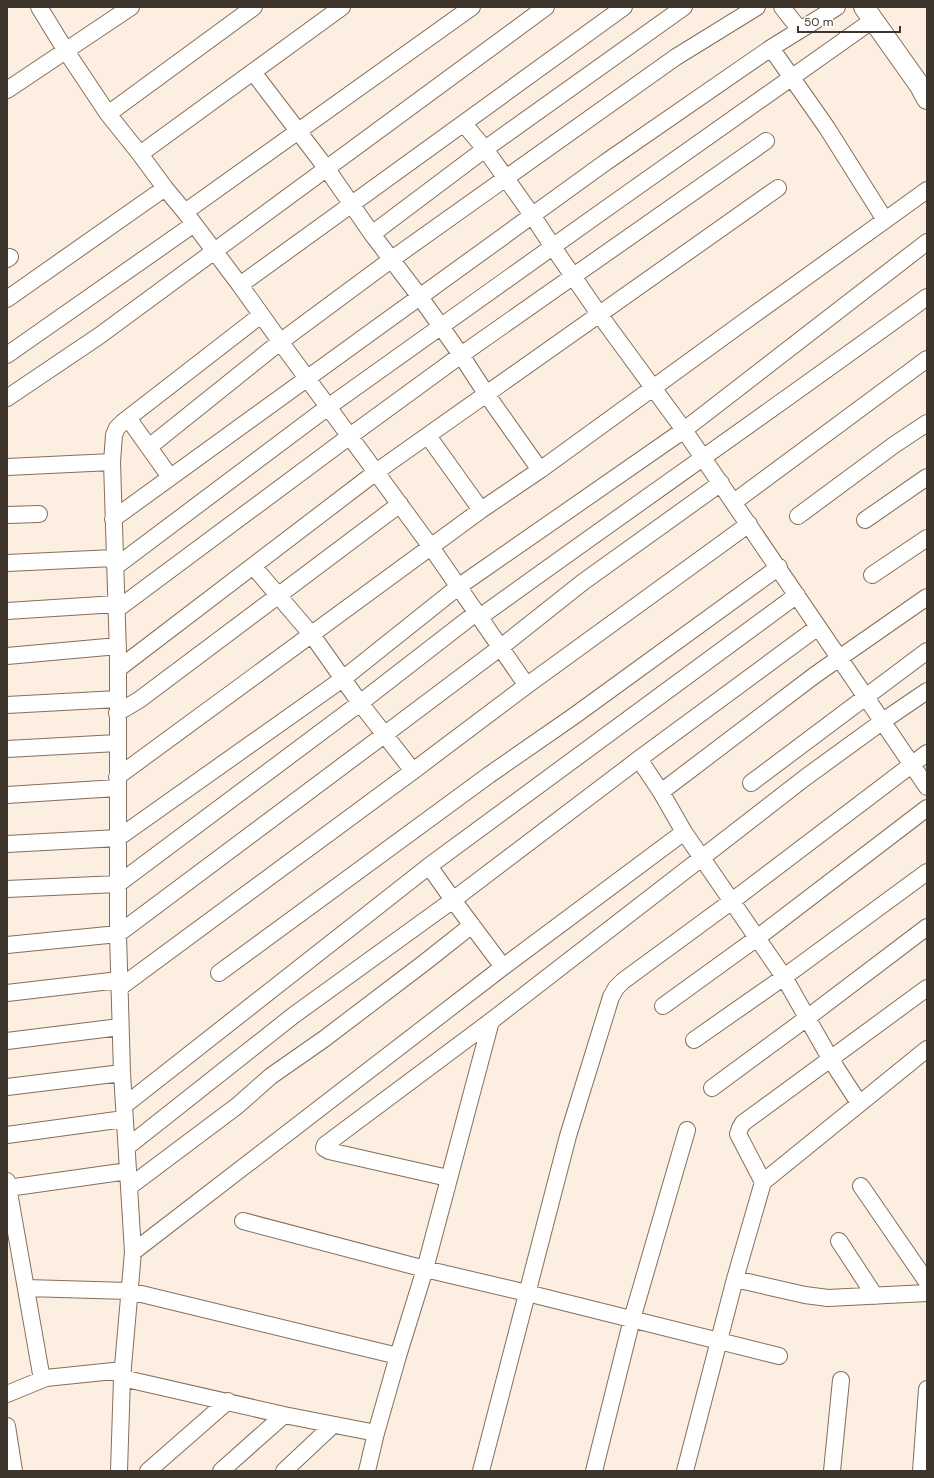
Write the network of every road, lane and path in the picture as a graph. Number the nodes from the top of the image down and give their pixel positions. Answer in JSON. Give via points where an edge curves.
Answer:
{"nodes":[{"id":1,"x":39,"y":7,"type":"edge"},
{"id":2,"x":131,"y":7,"type":"edge"},
{"id":3,"x":254,"y":7,"type":"edge"},
{"id":4,"x":342,"y":7,"type":"edge"},
{"id":5,"x":472,"y":7,"type":"edge"},
{"id":6,"x":546,"y":7,"type":"edge"},
{"id":7,"x":624,"y":7,"type":"edge"},
{"id":8,"x":684,"y":7,"type":"edge"},
{"id":9,"x":757,"y":7,"type":"edge"},
{"id":10,"x":782,"y":7,"type":"edge"},
{"id":11,"x":837,"y":7,"type":"edge"},
{"id":12,"x":868,"y":11,"type":"edge"},
{"id":13,"x":800,"y":30,"type":"junction"},
{"id":14,"x":771,"y":48,"type":"junction"},
{"id":15,"x":66,"y":51,"type":"junction"},
{"id":16,"x":253,"y":72,"type":"junction"},
{"id":17,"x":792,"y":77,"type":"junction"},
{"id":18,"x":925,"y":89,"type":"edge"},
{"id":19,"x":7,"y":90,"type":"edge"},
{"id":20,"x":108,"y":114,"type":"junction"},
{"id":21,"x":464,"y":124,"type":"junction"},
{"id":22,"x":298,"y":130,"type":"junction"},
{"id":23,"x":766,"y":141,"type":"dead end"},
{"id":24,"x":485,"y":149,"type":"junction"},
{"id":25,"x":140,"y":154,"type":"junction"},
{"id":26,"x":327,"y":169,"type":"junction"},
{"id":27,"x":506,"y":179,"type":"junction"},
{"id":28,"x":165,"y":188,"type":"junction"},
{"id":29,"x":778,"y":188,"type":"dead end"},
{"id":30,"x":927,"y":190,"type":"edge"},
{"id":31,"x":352,"y":204,"type":"junction"},
{"id":32,"x":532,"y":215,"type":"junction"},
{"id":33,"x":190,"y":218,"type":"junction"},
{"id":34,"x":885,"y":220,"type":"junction"},
{"id":35,"x":372,"y":234,"type":"junction"},
{"id":36,"x":927,"y":242,"type":"edge"},
{"id":37,"x":553,"y":247,"type":"junction"},
{"id":38,"x":215,"y":252,"type":"junction"},
{"id":39,"x":392,"y":259,"type":"junction"},
{"id":40,"x":573,"y":277,"type":"junction"},
{"id":41,"x":240,"y":284,"type":"junction"},
{"id":42,"x":927,"y":297,"type":"edge"},
{"id":43,"x":420,"y":298,"type":"junction"},
{"id":44,"x":7,"y":299,"type":"edge"},
{"id":45,"x":599,"y":314,"type":"junction"},
{"id":46,"x":261,"y":315,"type":"junction"},
{"id":47,"x":441,"y":327,"type":"junction"},
{"id":48,"x":280,"y":342,"type":"junction"},
{"id":49,"x":7,"y":355,"type":"edge"},
{"id":50,"x":461,"y":355,"type":"junction"},
{"id":51,"x":927,"y":359,"type":"edge"},
{"id":52,"x":308,"y":378,"type":"junction"},
{"id":53,"x":654,"y":387,"type":"junction"},
{"id":54,"x":487,"y":395,"type":"junction"},
{"id":55,"x":7,"y":398,"type":"edge"},
{"id":56,"x":328,"y":407,"type":"junction"},
{"id":57,"x":128,"y":418,"type":"junction"},
{"id":58,"x":927,"y":423,"type":"edge"},
{"id":59,"x":684,"y":430,"type":"junction"},
{"id":60,"x":350,"y":436,"type":"junction"},
{"id":61,"x":428,"y":436,"type":"junction"},
{"id":62,"x":149,"y":447,"type":"junction"},
{"id":63,"x":703,"y":457,"type":"junction"},
{"id":64,"x":112,"y":462,"type":"junction"},
{"id":65,"x":7,"y":467,"type":"edge"},
{"id":66,"x":540,"y":470,"type":"junction"},
{"id":67,"x":376,"y":472,"type":"junction"},
{"id":68,"x":927,"y":477,"type":"edge"},
{"id":69,"x":170,"y":478,"type":"junction"},
{"id":70,"x":721,"y":482,"type":"junction"},
{"id":71,"x":734,"y":502,"type":"junction"},
{"id":72,"x":400,"y":504,"type":"junction"},
{"id":73,"x":481,"y":510,"type":"junction"},
{"id":74,"x":39,"y":514,"type":"dead end"},
{"id":75,"x":7,"y":515,"type":"edge"},
{"id":76,"x":798,"y":516,"type":"dead end"},
{"id":77,"x":113,"y":519,"type":"junction"},
{"id":78,"x":865,"y":520,"type":"dead end"},
{"id":79,"x":749,"y":524,"type":"junction"},
{"id":80,"x":927,"y":538,"type":"edge"},
{"id":81,"x":431,"y":547,"type":"junction"},
{"id":82,"x":114,"y":562,"type":"junction"},
{"id":83,"x":7,"y":563,"type":"edge"},
{"id":84,"x":253,"y":566,"type":"junction"},
{"id":85,"x":779,"y":567,"type":"junction"},
{"id":86,"x":872,"y":575,"type":"dead end"},
{"id":87,"x":458,"y":587,"type":"junction"},
{"id":88,"x":278,"y":594,"type":"junction"},
{"id":89,"x":797,"y":595,"type":"junction"},
{"id":90,"x":927,"y":597,"type":"edge"},
{"id":91,"x":116,"y":607,"type":"junction"},
{"id":92,"x":7,"y":611,"type":"edge"},
{"id":93,"x":478,"y":615,"type":"junction"},
{"id":94,"x":818,"y":627,"type":"junction"},
{"id":95,"x":312,"y":635,"type":"junction"},
{"id":96,"x":118,"y":646,"type":"junction"},
{"id":97,"x":501,"y":647,"type":"junction"},
{"id":98,"x":927,"y":651,"type":"edge"},
{"id":99,"x":7,"y":656,"type":"edge"},
{"id":100,"x":840,"y":657,"type":"junction"},
{"id":101,"x":118,"y":669,"type":"junction"},
{"id":102,"x":344,"y":678,"type":"junction"},
{"id":103,"x":526,"y":686,"type":"junction"},
{"id":104,"x":927,"y":691,"type":"edge"},
{"id":105,"x":865,"y":697,"type":"junction"},
{"id":106,"x":360,"y":703,"type":"junction"},
{"id":107,"x":7,"y":705,"type":"edge"},
{"id":108,"x":118,"y":706,"type":"junction"},
{"id":109,"x":883,"y":721,"type":"junction"},
{"id":110,"x":384,"y":735,"type":"junction"},
{"id":111,"x":117,"y":743,"type":"junction"},
{"id":112,"x":7,"y":749,"type":"edge"},
{"id":113,"x":927,"y":753,"type":"edge"},
{"id":114,"x":639,"y":759,"type":"junction"},
{"id":115,"x":911,"y":764,"type":"junction"},
{"id":116,"x":413,"y":771,"type":"junction"},
{"id":117,"x":117,"y":782,"type":"junction"},
{"id":118,"x":751,"y":783,"type":"dead end"},
{"id":119,"x":927,"y":787,"type":"edge"},
{"id":120,"x":661,"y":792,"type":"junction"},
{"id":121,"x":7,"y":795,"type":"edge"},
{"id":122,"x":927,"y":808,"type":"edge"},
{"id":123,"x":684,"y":832,"type":"junction"},
{"id":124,"x":118,"y":838,"type":"junction"},
{"id":125,"x":7,"y":844,"type":"edge"},
{"id":126,"x":702,"y":858,"type":"junction"},
{"id":127,"x":429,"y":866,"type":"junction"},
{"id":128,"x":927,"y":872,"type":"edge"},
{"id":129,"x":118,"y":884,"type":"junction"},
{"id":130,"x":7,"y":889,"type":"edge"},
{"id":131,"x":452,"y":900,"type":"junction"},
{"id":132,"x":732,"y":901,"type":"junction"},
{"id":133,"x":472,"y":925,"type":"junction"},
{"id":134,"x":927,"y":928,"type":"edge"},
{"id":135,"x":118,"y":934,"type":"junction"},
{"id":136,"x":757,"y":938,"type":"junction"},
{"id":137,"x":7,"y":945,"type":"edge"},
{"id":138,"x":503,"y":967,"type":"junction"},
{"id":139,"x":219,"y":974,"type":"dead end"},
{"id":140,"x":784,"y":977,"type":"junction"},
{"id":141,"x":119,"y":984,"type":"junction"},
{"id":142,"x":927,"y":988,"type":"edge"},
{"id":143,"x":7,"y":993,"type":"edge"},
{"id":144,"x":663,"y":1006,"type":"dead end"},
{"id":145,"x":808,"y":1018,"type":"junction"},
{"id":146,"x":491,"y":1021,"type":"junction"},
{"id":147,"x":120,"y":1027,"type":"junction"},
{"id":148,"x":694,"y":1040,"type":"dead end"},
{"id":149,"x":7,"y":1041,"type":"edge"},
{"id":150,"x":927,"y":1049,"type":"edge"},
{"id":151,"x":831,"y":1060,"type":"junction"},
{"id":152,"x":122,"y":1073,"type":"junction"},
{"id":153,"x":7,"y":1087,"type":"edge"},
{"id":154,"x":712,"y":1088,"type":"dead end"},
{"id":155,"x":858,"y":1103,"type":"junction"},
{"id":156,"x":124,"y":1112,"type":"junction"},
{"id":157,"x":687,"y":1130,"type":"dead end"},
{"id":158,"x":7,"y":1136,"type":"edge"},
{"id":159,"x":127,"y":1147,"type":"junction"},
{"id":160,"x":448,"y":1178,"type":"junction"},
{"id":161,"x":128,"y":1179,"type":"junction"},
{"id":162,"x":763,"y":1182,"type":"junction"},
{"id":163,"x":8,"y":1184,"type":"edge"},
{"id":164,"x":861,"y":1186,"type":"dead end"},
{"id":165,"x":243,"y":1221,"type":"dead end"},
{"id":166,"x":839,"y":1241,"type":"dead end"},
{"id":167,"x":133,"y":1252,"type":"junction"},
{"id":168,"x":425,"y":1269,"type":"junction"},
{"id":169,"x":734,"y":1279,"type":"junction"},
{"id":170,"x":927,"y":1282,"type":"edge"},
{"id":171,"x":26,"y":1288,"type":"junction"},
{"id":172,"x":129,"y":1291,"type":"junction"},
{"id":173,"x":527,"y":1293,"type":"junction"},
{"id":174,"x":927,"y":1293,"type":"edge"},
{"id":175,"x":875,"y":1296,"type":"junction"},
{"id":176,"x":632,"y":1318,"type":"junction"},
{"id":177,"x":719,"y":1341,"type":"junction"},
{"id":178,"x":398,"y":1356,"type":"junction"},
{"id":179,"x":779,"y":1356,"type":"dead end"},
{"id":180,"x":123,"y":1374,"type":"junction"},
{"id":181,"x":46,"y":1378,"type":"junction"},
{"id":182,"x":841,"y":1380,"type":"dead end"},
{"id":183,"x":927,"y":1390,"type":"edge"},
{"id":184,"x":7,"y":1394,"type":"edge"},
{"id":185,"x":228,"y":1402,"type":"junction"},
{"id":186,"x":284,"y":1416,"type":"junction"},
{"id":187,"x":333,"y":1424,"type":"junction"},
{"id":188,"x":7,"y":1426,"type":"edge"},
{"id":189,"x":376,"y":1433,"type":"junction"},
{"id":190,"x":14,"y":1471,"type":"edge"},
{"id":191,"x":119,"y":1471,"type":"edge"},
{"id":192,"x":148,"y":1471,"type":"edge"},
{"id":193,"x":221,"y":1471,"type":"edge"},
{"id":194,"x":284,"y":1471,"type":"edge"},
{"id":195,"x":367,"y":1471,"type":"edge"},
{"id":196,"x":481,"y":1471,"type":"edge"},
{"id":197,"x":594,"y":1471,"type":"edge"},
{"id":198,"x":685,"y":1471,"type":"edge"},
{"id":199,"x":832,"y":1471,"type":"edge"},
{"id":200,"x":921,"y":1471,"type":"edge"}],
"edges":[{"from":1,"to":15,"type":"street"},
{"from":2,"to":15,"type":"street"},
{"from":3,"to":20,"type":"street"},
{"from":4,"to":16,"type":"street"},
{"from":5,"to":22,"type":"street"},
{"from":6,"to":26,"type":"street"},
{"from":7,"to":21,"type":"street"},
{"from":8,"to":24,"type":"street"},
{"from":9,"to":27,"type":"street","via":[[676,58]]},
{"from":10,"to":13,"type":"street"},
{"from":11,"to":13,"type":"street"},
{"from":12,"to":17,"type":"street"},
{"from":12,"to":18,"type":"street"},
{"from":13,"to":14,"type":"street"},
{"from":14,"to":17,"type":"street"},
{"from":14,"to":32,"type":"street"},
{"from":15,"to":19,"type":"street"},
{"from":15,"to":20,"type":"street"},
{"from":16,"to":22,"type":"street"},
{"from":16,"to":25,"type":"street"},
{"from":17,"to":34,"type":"street"},
{"from":17,"to":37,"type":"street"},
{"from":20,"to":25,"type":"street"},
{"from":21,"to":24,"type":"street"},
{"from":21,"to":31,"type":"street"},
{"from":22,"to":26,"type":"street"},
{"from":22,"to":33,"type":"street"},
{"from":23,"to":40,"type":"street"},
{"from":24,"to":27,"type":"street"},
{"from":24,"to":35,"type":"street"},
{"from":25,"to":28,"type":"street"},
{"from":26,"to":31,"type":"street"},
{"from":26,"to":38,"type":"street"},
{"from":27,"to":32,"type":"street"},
{"from":27,"to":39,"type":"street"},
{"from":28,"to":33,"type":"street"},
{"from":28,"to":44,"type":"street"},
{"from":29,"to":45,"type":"street"},
{"from":30,"to":34,"type":"street"},
{"from":31,"to":35,"type":"street"},
{"from":31,"to":41,"type":"street"},
{"from":32,"to":37,"type":"street"},
{"from":32,"to":43,"type":"street"},
{"from":33,"to":38,"type":"street"},
{"from":33,"to":49,"type":"street"},
{"from":34,"to":53,"type":"street"},
{"from":35,"to":39,"type":"street"},
{"from":36,"to":59,"type":"street"},
{"from":37,"to":40,"type":"street"},
{"from":37,"to":47,"type":"street"},
{"from":38,"to":41,"type":"street"},
{"from":38,"to":55,"type":"street","via":[[99,336]]},
{"from":39,"to":43,"type":"street"},
{"from":39,"to":48,"type":"street"},
{"from":40,"to":45,"type":"street"},
{"from":40,"to":50,"type":"street"},
{"from":41,"to":46,"type":"street"},
{"from":42,"to":63,"type":"street"},
{"from":43,"to":47,"type":"street"},
{"from":43,"to":52,"type":"street"},
{"from":45,"to":53,"type":"street"},
{"from":45,"to":54,"type":"street"},
{"from":46,"to":48,"type":"street"},
{"from":46,"to":57,"type":"street"},
{"from":47,"to":50,"type":"street"},
{"from":47,"to":56,"type":"street"},
{"from":48,"to":52,"type":"street"},
{"from":48,"to":62,"type":"street"},
{"from":50,"to":54,"type":"street"},
{"from":50,"to":60,"type":"street"},
{"from":51,"to":71,"type":"street"},
{"from":52,"to":56,"type":"street"},
{"from":52,"to":69,"type":"street"},
{"from":53,"to":59,"type":"street"},
{"from":53,"to":66,"type":"street"},
{"from":54,"to":61,"type":"street"},
{"from":54,"to":66,"type":"street"},
{"from":56,"to":60,"type":"street"},
{"from":56,"to":82,"type":"street"},
{"from":57,"to":62,"type":"street"},
{"from":57,"to":64,"type":"street","via":[[117,428],[114,435]]},
{"from":58,"to":76,"type":"street"},
{"from":59,"to":63,"type":"street"},
{"from":59,"to":87,"type":"street"},
{"from":60,"to":67,"type":"street"},
{"from":60,"to":91,"type":"street"},
{"from":61,"to":67,"type":"street"},
{"from":61,"to":73,"type":"street"},
{"from":62,"to":69,"type":"street"},
{"from":63,"to":70,"type":"street"},
{"from":63,"to":93,"type":"street"},
{"from":64,"to":65,"type":"street"},
{"from":64,"to":77,"type":"street"},
{"from":66,"to":73,"type":"street"},
{"from":67,"to":72,"type":"street"},
{"from":67,"to":84,"type":"street"},
{"from":68,"to":78,"type":"street"},
{"from":69,"to":77,"type":"street"},
{"from":70,"to":71,"type":"street"},
{"from":70,"to":97,"type":"street","via":[[583,582]]},
{"from":71,"to":79,"type":"street"},
{"from":72,"to":81,"type":"street"},
{"from":72,"to":88,"type":"street"},
{"from":73,"to":81,"type":"street"},
{"from":74,"to":75,"type":"street"},
{"from":77,"to":82,"type":"street"},
{"from":79,"to":85,"type":"street"},
{"from":79,"to":103,"type":"street"},
{"from":80,"to":86,"type":"street"},
{"from":81,"to":87,"type":"street"},
{"from":81,"to":95,"type":"street"},
{"from":82,"to":83,"type":"street"},
{"from":82,"to":91,"type":"street"},
{"from":84,"to":88,"type":"street"},
{"from":84,"to":101,"type":"street"},
{"from":85,"to":89,"type":"street"},
{"from":85,"to":139,"type":"street","via":[[489,775]]},
{"from":87,"to":93,"type":"street"},
{"from":87,"to":102,"type":"street"},
{"from":88,"to":95,"type":"street"},
{"from":88,"to":108,"type":"street","via":[[139,700]]},
{"from":89,"to":94,"type":"street"},
{"from":89,"to":127,"type":"street"},
{"from":90,"to":100,"type":"street"},
{"from":91,"to":92,"type":"street"},
{"from":91,"to":96,"type":"street"},
{"from":93,"to":97,"type":"street"},
{"from":93,"to":106,"type":"street"},
{"from":94,"to":100,"type":"street"},
{"from":94,"to":114,"type":"street"},
{"from":95,"to":102,"type":"street"},
{"from":95,"to":117,"type":"street"},
{"from":96,"to":99,"type":"street"},
{"from":96,"to":101,"type":"street"},
{"from":97,"to":103,"type":"street"},
{"from":97,"to":110,"type":"street"},
{"from":98,"to":105,"type":"street"},
{"from":100,"to":105,"type":"street"},
{"from":100,"to":120,"type":"street"},
{"from":101,"to":108,"type":"street"},
{"from":102,"to":106,"type":"street"},
{"from":102,"to":124,"type":"street"},
{"from":103,"to":116,"type":"street"},
{"from":104,"to":109,"type":"street"},
{"from":105,"to":109,"type":"street"},
{"from":105,"to":118,"type":"street"},
{"from":106,"to":110,"type":"street"},
{"from":106,"to":129,"type":"street"},
{"from":107,"to":108,"type":"street"},
{"from":108,"to":111,"type":"street"},
{"from":109,"to":115,"type":"street"},
{"from":109,"to":126,"type":"street"},
{"from":110,"to":116,"type":"street"},
{"from":110,"to":135,"type":"street"},
{"from":111,"to":112,"type":"street"},
{"from":111,"to":117,"type":"street"},
{"from":113,"to":115,"type":"street"},
{"from":114,"to":120,"type":"street"},
{"from":114,"to":131,"type":"street"},
{"from":115,"to":119,"type":"street"},
{"from":115,"to":132,"type":"street"},
{"from":116,"to":141,"type":"street"},
{"from":117,"to":121,"type":"street"},
{"from":117,"to":124,"type":"street"},
{"from":120,"to":123,"type":"street"},
{"from":122,"to":136,"type":"street"},
{"from":123,"to":126,"type":"street"},
{"from":123,"to":138,"type":"street"},
{"from":124,"to":125,"type":"street"},
{"from":124,"to":129,"type":"street"},
{"from":126,"to":132,"type":"street"},
{"from":126,"to":146,"type":"street"},
{"from":127,"to":131,"type":"street"},
{"from":127,"to":156,"type":"street"},
{"from":128,"to":140,"type":"street"},
{"from":129,"to":130,"type":"street"},
{"from":129,"to":135,"type":"street"},
{"from":131,"to":133,"type":"street"},
{"from":131,"to":159,"type":"street","via":[[294,1015]]},
{"from":132,"to":136,"type":"street"},
{"from":132,"to":173,"type":"street","via":[[616,988],[568,1136]]},
{"from":133,"to":138,"type":"street"},
{"from":133,"to":161,"type":"street","via":[[272,1076],[237,1106]]},
{"from":134,"to":145,"type":"street"},
{"from":135,"to":137,"type":"street"},
{"from":135,"to":141,"type":"street"},
{"from":136,"to":140,"type":"street"},
{"from":136,"to":144,"type":"street"},
{"from":138,"to":167,"type":"street"},
{"from":140,"to":145,"type":"street"},
{"from":140,"to":148,"type":"street"},
{"from":141,"to":143,"type":"street"},
{"from":141,"to":147,"type":"street"},
{"from":142,"to":151,"type":"street"},
{"from":145,"to":151,"type":"street"},
{"from":145,"to":154,"type":"street"},
{"from":146,"to":160,"type":"street"},
{"from":146,"to":160,"type":"street","via":[[324,1145],[329,1151]]},
{"from":147,"to":149,"type":"street"},
{"from":147,"to":152,"type":"street"},
{"from":150,"to":155,"type":"street"},
{"from":151,"to":155,"type":"street"},
{"from":151,"to":162,"type":"street","via":[[740,1128],[738,1134]]},
{"from":152,"to":153,"type":"street"},
{"from":152,"to":156,"type":"street"},
{"from":155,"to":162,"type":"street"},
{"from":156,"to":158,"type":"street"},
{"from":156,"to":159,"type":"street"},
{"from":157,"to":176,"type":"street"},
{"from":159,"to":161,"type":"street"},
{"from":160,"to":168,"type":"street"},
{"from":161,"to":163,"type":"street"},
{"from":161,"to":167,"type":"street"},
{"from":162,"to":169,"type":"street"},
{"from":163,"to":171,"type":"street"},
{"from":164,"to":170,"type":"street"},
{"from":165,"to":168,"type":"street"},
{"from":166,"to":175,"type":"street"},
{"from":167,"to":172,"type":"street"},
{"from":168,"to":173,"type":"street"},
{"from":168,"to":178,"type":"street"},
{"from":169,"to":175,"type":"street","via":[[828,1298]]},
{"from":169,"to":177,"type":"street"},
{"from":171,"to":172,"type":"street"},
{"from":171,"to":181,"type":"street","via":[[41,1374]]},
{"from":172,"to":178,"type":"street"},
{"from":172,"to":180,"type":"street"},
{"from":173,"to":176,"type":"street"},
{"from":173,"to":196,"type":"street"},
{"from":174,"to":175,"type":"street"},
{"from":176,"to":177,"type":"street"},
{"from":176,"to":197,"type":"street"},
{"from":177,"to":179,"type":"street"},
{"from":177,"to":198,"type":"street"},
{"from":178,"to":189,"type":"street"},
{"from":180,"to":181,"type":"street"},
{"from":180,"to":185,"type":"street"},
{"from":180,"to":191,"type":"street"},
{"from":181,"to":184,"type":"street"},
{"from":182,"to":199,"type":"street"},
{"from":183,"to":200,"type":"street"},
{"from":185,"to":186,"type":"street"},
{"from":185,"to":192,"type":"street"},
{"from":186,"to":187,"type":"street"},
{"from":186,"to":193,"type":"street"},
{"from":187,"to":189,"type":"street"},
{"from":187,"to":194,"type":"street"},
{"from":188,"to":190,"type":"street"},
{"from":189,"to":195,"type":"street"}]}
